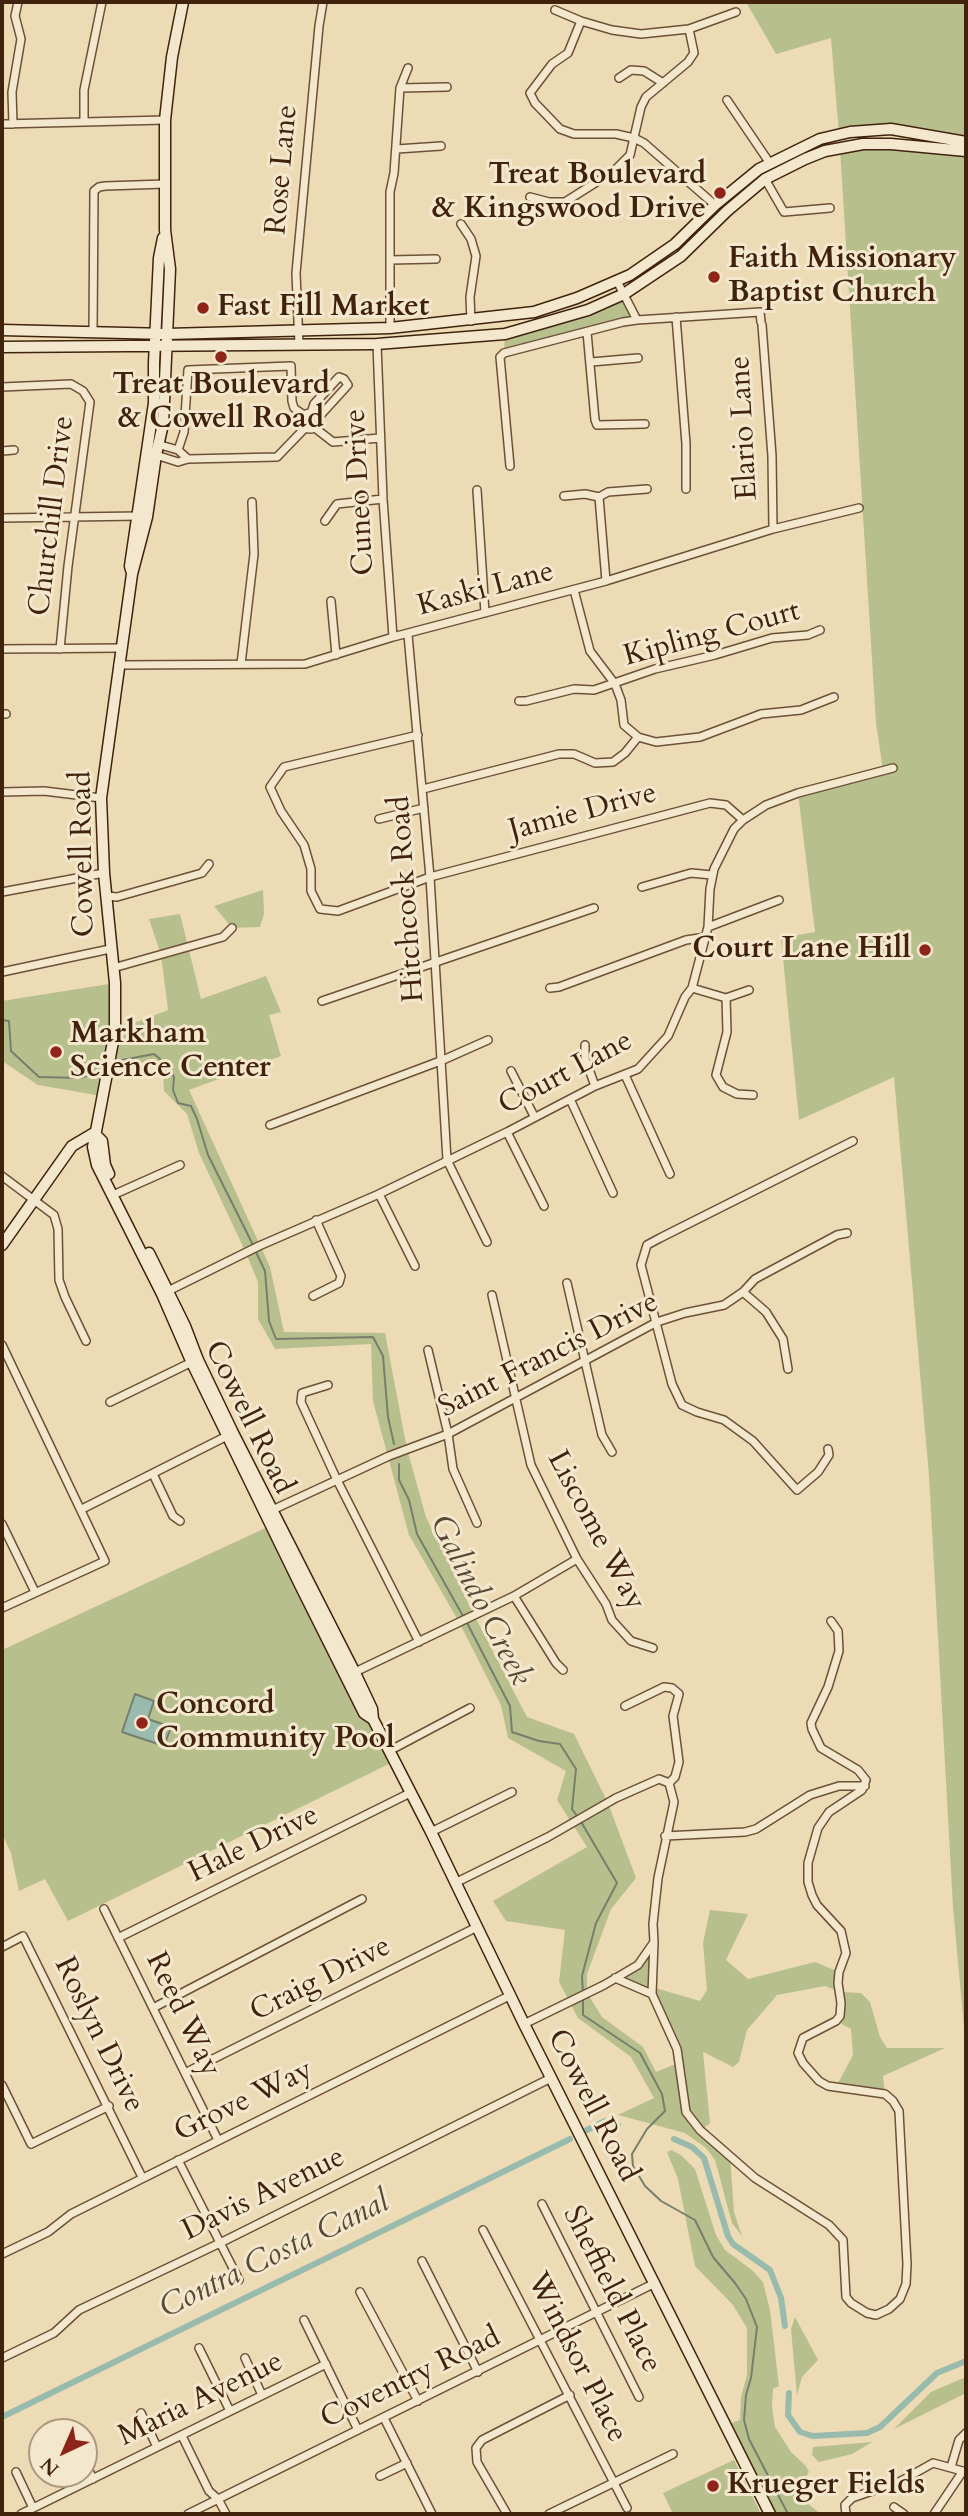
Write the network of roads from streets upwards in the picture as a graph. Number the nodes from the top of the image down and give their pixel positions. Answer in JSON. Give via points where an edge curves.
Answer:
{"nodes":[{"id":1,"x":18,"y":2,"type":"edge"},
{"id":2,"x":102,"y":2,"type":"edge"},
{"id":3,"x":183,"y":2,"type":"edge"},
{"id":4,"x":323,"y":2,"type":"edge"},
{"id":5,"x":555,"y":10,"type":"dead end"},
{"id":6,"x":736,"y":12,"type":"dead end"},
{"id":7,"x":581,"y":21,"type":"junction"},
{"id":8,"x":689,"y":29,"type":"junction"},
{"id":9,"x":408,"y":68,"type":"dead end"},
{"id":10,"x":619,"y":78,"type":"dead end"},
{"id":11,"x":663,"y":83,"type":"junction"},
{"id":12,"x":447,"y":87,"type":"dead end"},
{"id":13,"x":400,"y":88,"type":"junction"},
{"id":14,"x":727,"y":100,"type":"dead end"},
{"id":15,"x":165,"y":120,"type":"junction"},
{"id":16,"x":84,"y":121,"type":"junction"},
{"id":17,"x":2,"y":124,"type":"edge"},
{"id":18,"x":13,"y":124,"type":"junction"},
{"id":19,"x":634,"y":138,"type":"junction"},
{"id":20,"x":966,"y":142,"type":"edge"},
{"id":21,"x":441,"y":146,"type":"dead end"},
{"id":22,"x":397,"y":149,"type":"junction"},
{"id":23,"x":966,"y":151,"type":"edge"},
{"id":24,"x":769,"y":162,"type":"junction"},
{"id":25,"x":763,"y":181,"type":"junction"},
{"id":26,"x":165,"y":184,"type":"junction"},
{"id":27,"x":530,"y":197,"type":"dead end"},
{"id":28,"x":715,"y":205,"type":"junction"},
{"id":29,"x":830,"y":208,"type":"dead end"},
{"id":30,"x":461,"y":224,"type":"dead end"},
{"id":31,"x":689,"y":247,"type":"junction"},
{"id":32,"x":436,"y":259,"type":"dead end"},
{"id":33,"x":390,"y":260,"type":"junction"},
{"id":34,"x":617,"y":281,"type":"junction"},
{"id":35,"x":624,"y":294,"type":"junction"},
{"id":36,"x":676,"y":317,"type":"junction"},
{"id":37,"x":638,"y":320,"type":"junction"},
{"id":38,"x":471,"y":321,"type":"junction"},
{"id":39,"x":390,"y":328,"type":"junction"},
{"id":40,"x":2,"y":330,"type":"edge"},
{"id":41,"x":93,"y":331,"type":"junction"},
{"id":42,"x":298,"y":331,"type":"junction"},
{"id":43,"x":587,"y":332,"type":"junction"},
{"id":44,"x":161,"y":334,"type":"junction"},
{"id":45,"x":299,"y":344,"type":"junction"},
{"id":46,"x":377,"y":344,"type":"junction"},
{"id":47,"x":161,"y":346,"type":"junction"},
{"id":48,"x":2,"y":347,"type":"edge"},
{"id":49,"x":638,"y":358,"type":"dead end"},
{"id":50,"x":591,"y":362,"type":"junction"},
{"id":51,"x":2,"y":387,"type":"edge"},
{"id":52,"x":311,"y":416,"type":"junction"},
{"id":53,"x":645,"y":424,"type":"dead end"},
{"id":54,"x":304,"y":428,"type":"junction"},
{"id":55,"x":315,"y":428,"type":"junction"},
{"id":56,"x":380,"y":438,"type":"junction"},
{"id":57,"x":154,"y":445,"type":"junction"},
{"id":58,"x":15,"y":450,"type":"dead end"},
{"id":59,"x":178,"y":450,"type":"junction"},
{"id":60,"x":2,"y":451,"type":"edge"},
{"id":61,"x":156,"y":455,"type":"junction"},
{"id":62,"x":188,"y":459,"type":"junction"},
{"id":63,"x":510,"y":466,"type":"dead end"},
{"id":64,"x":647,"y":489,"type":"dead end"},
{"id":65,"x":686,"y":489,"type":"dead end"},
{"id":66,"x":477,"y":490,"type":"dead end"},
{"id":67,"x":564,"y":496,"type":"dead end"},
{"id":68,"x":599,"y":497,"type":"junction"},
{"id":69,"x":383,"y":499,"type":"junction"},
{"id":70,"x":252,"y":502,"type":"dead end"},
{"id":71,"x":859,"y":508,"type":"dead end"},
{"id":72,"x":75,"y":515,"type":"junction"},
{"id":73,"x":142,"y":517,"type":"junction"},
{"id":74,"x":2,"y":518,"type":"edge"},
{"id":75,"x":326,"y":521,"type":"dead end"},
{"id":76,"x":773,"y":529,"type":"junction"},
{"id":77,"x":606,"y":581,"type":"junction"},
{"id":78,"x":574,"y":590,"type":"junction"},
{"id":79,"x":331,"y":601,"type":"dead end"},
{"id":80,"x":485,"y":613,"type":"junction"},
{"id":81,"x":820,"y":631,"type":"dead end"},
{"id":82,"x":408,"y":635,"type":"junction"},
{"id":83,"x":393,"y":637,"type":"junction"},
{"id":84,"x":121,"y":648,"type":"junction"},
{"id":85,"x":2,"y":649,"type":"edge"},
{"id":86,"x":60,"y":649,"type":"junction"},
{"id":87,"x":336,"y":655,"type":"junction"},
{"id":88,"x":241,"y":664,"type":"junction"},
{"id":89,"x":118,"y":665,"type":"junction"},
{"id":90,"x":615,"y":684,"type":"junction"},
{"id":91,"x":834,"y":697,"type":"dead end"},
{"id":92,"x":519,"y":701,"type":"dead end"},
{"id":93,"x":418,"y":735,"type":"junction"},
{"id":94,"x":638,"y":737,"type":"junction"},
{"id":95,"x":893,"y":768,"type":"dead end"},
{"id":96,"x":423,"y":789,"type":"junction"},
{"id":97,"x":2,"y":792,"type":"edge"},
{"id":98,"x":101,"y":797,"type":"junction"},
{"id":99,"x":424,"y":808,"type":"junction"},
{"id":100,"x":379,"y":819,"type":"dead end"},
{"id":101,"x":743,"y":820,"type":"junction"},
{"id":102,"x":209,"y":864,"type":"dead end"},
{"id":103,"x":104,"y":873,"type":"junction"},
{"id":104,"x":712,"y":875,"type":"junction"},
{"id":105,"x":430,"y":877,"type":"junction"},
{"id":106,"x":642,"y":887,"type":"dead end"},
{"id":107,"x":2,"y":892,"type":"edge"},
{"id":108,"x":107,"y":896,"type":"junction"},
{"id":109,"x":779,"y":900,"type":"dead end"},
{"id":110,"x":594,"y":908,"type":"dead end"},
{"id":111,"x":708,"y":927,"type":"junction"},
{"id":112,"x":232,"y":928,"type":"dead end"},
{"id":113,"x":706,"y":937,"type":"junction"},
{"id":114,"x":110,"y":949,"type":"junction"},
{"id":115,"x":434,"y":963,"type":"junction"},
{"id":116,"x":113,"y":968,"type":"junction"},
{"id":117,"x":2,"y":972,"type":"edge"},
{"id":118,"x":550,"y":988,"type":"dead end"},
{"id":119,"x":692,"y":988,"type":"junction"},
{"id":120,"x":749,"y":990,"type":"dead end"},
{"id":121,"x":726,"y":998,"type":"junction"},
{"id":122,"x":322,"y":1002,"type":"dead end"},
{"id":123,"x":488,"y":1040,"type":"dead end"},
{"id":124,"x":584,"y":1045,"type":"dead end"},
{"id":125,"x":443,"y":1060,"type":"junction"},
{"id":126,"x":511,"y":1071,"type":"dead end"},
{"id":127,"x":625,"y":1075,"type":"junction"},
{"id":128,"x":594,"y":1086,"type":"junction"},
{"id":129,"x":753,"y":1095,"type":"dead end"},
{"id":130,"x":570,"y":1099,"type":"junction"},
{"id":131,"x":534,"y":1116,"type":"junction"},
{"id":132,"x":270,"y":1125,"type":"dead end"},
{"id":133,"x":506,"y":1132,"type":"junction"},
{"id":134,"x":94,"y":1133,"type":"junction"},
{"id":135,"x":853,"y":1142,"type":"dead end"},
{"id":136,"x":447,"y":1160,"type":"junction"},
{"id":137,"x":180,"y":1165,"type":"dead end"},
{"id":138,"x":670,"y":1174,"type":"dead end"},
{"id":139,"x":2,"y":1176,"type":"edge"},
{"id":140,"x":613,"y":1193,"type":"dead end"},
{"id":141,"x":116,"y":1194,"type":"junction"},
{"id":142,"x":379,"y":1194,"type":"junction"},
{"id":143,"x":34,"y":1199,"type":"junction"},
{"id":144,"x":544,"y":1206,"type":"dead end"},
{"id":145,"x":316,"y":1220,"type":"junction"},
{"id":146,"x":847,"y":1233,"type":"dead end"},
{"id":147,"x":486,"y":1242,"type":"dead end"},
{"id":148,"x":2,"y":1245,"type":"edge"},
{"id":149,"x":415,"y":1266,"type":"dead end"},
{"id":150,"x":567,"y":1283,"type":"dead end"},
{"id":151,"x":165,"y":1292,"type":"junction"},
{"id":152,"x":743,"y":1292,"type":"junction"},
{"id":153,"x":492,"y":1295,"type":"dead end"},
{"id":154,"x":313,"y":1296,"type":"dead end"},
{"id":155,"x":657,"y":1322,"type":"junction"},
{"id":156,"x":86,"y":1341,"type":"dead end"},
{"id":157,"x":2,"y":1345,"type":"edge"},
{"id":158,"x":428,"y":1350,"type":"dead end"},
{"id":159,"x":4,"y":1356,"type":"edge"},
{"id":160,"x":587,"y":1360,"type":"junction"},
{"id":161,"x":195,"y":1361,"type":"junction"},
{"id":162,"x":788,"y":1369,"type":"dead end"},
{"id":163,"x":328,"y":1385,"type":"dead end"},
{"id":164,"x":516,"y":1400,"type":"junction"},
{"id":165,"x":110,"y":1402,"type":"dead end"},
{"id":166,"x":448,"y":1434,"type":"junction"},
{"id":167,"x":230,"y":1435,"type":"junction"},
{"id":168,"x":828,"y":1448,"type":"dead end"},
{"id":169,"x":612,"y":1452,"type":"dead end"},
{"id":170,"x":153,"y":1474,"type":"junction"},
{"id":171,"x":337,"y":1480,"type":"junction"},
{"id":172,"x":82,"y":1509,"type":"junction"},
{"id":173,"x":270,"y":1511,"type":"junction"},
{"id":174,"x":180,"y":1521,"type":"dead end"},
{"id":175,"x":477,"y":1523,"type":"dead end"},
{"id":176,"x":2,"y":1524,"type":"edge"},
{"id":177,"x":577,"y":1559,"type":"junction"},
{"id":178,"x":35,"y":1592,"type":"junction"},
{"id":179,"x":514,"y":1596,"type":"junction"},
{"id":180,"x":2,"y":1608,"type":"edge"},
{"id":181,"x":831,"y":1621,"type":"dead end"},
{"id":182,"x":419,"y":1642,"type":"junction"},
{"id":183,"x":653,"y":1648,"type":"dead end"},
{"id":184,"x":564,"y":1670,"type":"dead end"},
{"id":185,"x":351,"y":1675,"type":"junction"},
{"id":186,"x":625,"y":1706,"type":"dead end"},
{"id":187,"x":470,"y":1708,"type":"dead end"},
{"id":188,"x":389,"y":1751,"type":"junction"},
{"id":189,"x":669,"y":1783,"type":"junction"},
{"id":190,"x":864,"y":1786,"type":"junction"},
{"id":191,"x":512,"y":1792,"type":"dead end"},
{"id":192,"x":410,"y":1793,"type":"junction"},
{"id":193,"x":431,"y":1832,"type":"junction"},
{"id":194,"x":665,"y":1836,"type":"junction"},
{"id":195,"x":457,"y":1882,"type":"junction"},
{"id":196,"x":362,"y":1899,"type":"dead end"},
{"id":197,"x":104,"y":1909,"type":"dead end"},
{"id":198,"x":477,"y":1927,"type":"junction"},
{"id":199,"x":118,"y":1938,"type":"junction"},
{"id":200,"x":654,"y":1942,"type":"junction"},
{"id":201,"x":2,"y":1947,"type":"edge"},
{"id":202,"x":615,"y":1978,"type":"junction"},
{"id":203,"x":652,"y":1994,"type":"junction"},
{"id":204,"x":509,"y":1996,"type":"junction"},
{"id":205,"x":153,"y":2008,"type":"junction"},
{"id":206,"x":524,"y":2024,"type":"junction"},
{"id":207,"x":185,"y":2073,"type":"junction"},
{"id":208,"x":551,"y":2078,"type":"junction"},
{"id":209,"x":2,"y":2085,"type":"edge"},
{"id":210,"x":108,"y":2106,"type":"junction"},
{"id":211,"x":218,"y":2140,"type":"junction"},
{"id":212,"x":178,"y":2160,"type":"junction"},
{"id":213,"x":142,"y":2177,"type":"junction"},
{"id":214,"x":542,"y":2204,"type":"dead end"},
{"id":215,"x":483,"y":2230,"type":"dead end"},
{"id":216,"x":220,"y":2243,"type":"junction"},
{"id":217,"x":2,"y":2254,"type":"edge"},
{"id":218,"x":422,"y":2261,"type":"dead end"},
{"id":219,"x":239,"y":2280,"type":"dead end"},
{"id":220,"x":653,"y":2284,"type":"junction"},
{"id":221,"x":360,"y":2292,"type":"dead end"},
{"id":222,"x":597,"y":2312,"type":"junction"},
{"id":223,"x":304,"y":2320,"type":"dead end"},
{"id":224,"x":541,"y":2340,"type":"junction"},
{"id":225,"x":199,"y":2348,"type":"dead end"},
{"id":226,"x":2,"y":2358,"type":"edge"},
{"id":227,"x":246,"y":2358,"type":"dead end"},
{"id":228,"x":326,"y":2364,"type":"junction"},
{"id":229,"x":478,"y":2372,"type":"junction"},
{"id":230,"x":262,"y":2395,"type":"junction"},
{"id":231,"x":570,"y":2395,"type":"junction"},
{"id":232,"x":639,"y":2397,"type":"dead end"},
{"id":233,"x":418,"y":2401,"type":"junction"},
{"id":234,"x":230,"y":2411,"type":"junction"},
{"id":235,"x":141,"y":2413,"type":"dead end"},
{"id":236,"x":384,"y":2418,"type":"junction"},
{"id":237,"x":358,"y":2430,"type":"junction"},
{"id":238,"x":966,"y":2434,"type":"edge"},
{"id":239,"x":182,"y":2436,"type":"junction"},
{"id":240,"x":157,"y":2448,"type":"junction"},
{"id":241,"x":673,"y":2454,"type":"dead end"},
{"id":242,"x":407,"y":2463,"type":"junction"},
{"id":243,"x":951,"y":2467,"type":"junction"},
{"id":244,"x":16,"y":2472,"type":"dead end"},
{"id":245,"x":965,"y":2472,"type":"edge"},
{"id":246,"x":380,"y":2476,"type":"dead end"},
{"id":247,"x":98,"y":2477,"type":"edge"},
{"id":248,"x":614,"y":2482,"type":"junction"},
{"id":249,"x":74,"y":2488,"type":"edge"},
{"id":250,"x":218,"y":2499,"type":"junction"},
{"id":251,"x":894,"y":2507,"type":"dead end"},
{"id":252,"x":33,"y":2508,"type":"junction"},
{"id":253,"x":627,"y":2508,"type":"dead end"},
{"id":254,"x":21,"y":2514,"type":"edge"},
{"id":255,"x":188,"y":2514,"type":"edge"},
{"id":256,"x":226,"y":2514,"type":"edge"},
{"id":257,"x":432,"y":2514,"type":"edge"},
{"id":258,"x":507,"y":2514,"type":"edge"},
{"id":259,"x":549,"y":2514,"type":"edge"},
{"id":260,"x":770,"y":2514,"type":"edge"},
{"id":261,"x":846,"y":2514,"type":"edge"},
{"id":262,"x":904,"y":2514,"type":"edge"},
{"id":263,"x":934,"y":2514,"type":"edge"}],
"edges":[{"from":1,"to":18,"type":"street","via":[[15,16],[20,39],[12,92]]},
{"from":2,"to":16,"type":"street","via":[[84,90]]},
{"from":3,"to":15,"type":"street","name":"Cowell Road"},
{"from":4,"to":42,"type":"street","name":"Rose Lane","via":[[296,273]]},
{"from":5,"to":7,"type":"street"},
{"from":6,"to":8,"type":"street"},
{"from":7,"to":8,"type":"street","via":[[641,34]]},
{"from":7,"to":19,"type":"street","via":[[568,54],[552,64],[530,93],[560,129]]},
{"from":8,"to":11,"type":"street","via":[[694,53]]},
{"from":9,"to":13,"type":"street"},
{"from":10,"to":11,"type":"street","via":[[631,70],[645,71]]},
{"from":11,"to":19,"type":"street","via":[[646,97]]},
{"from":12,"to":13,"type":"street"},
{"from":13,"to":22,"type":"street"},
{"from":14,"to":24,"type":"street"},
{"from":15,"to":16,"type":"street"},
{"from":15,"to":26,"type":"street","name":"Cowell Road"},
{"from":16,"to":18,"type":"street"},
{"from":17,"to":18,"type":"street"},
{"from":19,"to":27,"type":"street","via":[[630,155],[614,171],[565,202]]},
{"from":19,"to":28,"type":"street"},
{"from":20,"to":24,"type":"street","via":[[891,129],[850,132],[820,139]]},
{"from":21,"to":22,"type":"street"},
{"from":22,"to":33,"type":"street","via":[[390,192]]},
{"from":23,"to":25,"type":"street","via":[[863,144],[825,151]]},
{"from":24,"to":28,"type":"street"},
{"from":25,"to":28,"type":"street"},
{"from":25,"to":29,"type":"street","via":[[784,212]]},
{"from":25,"to":31,"type":"street"},
{"from":26,"to":41,"type":"street","via":[[105,186],[94,191]]},
{"from":26,"to":44,"type":"street","name":"Cowell Road","via":[[170,270]]},
{"from":28,"to":31,"type":"street","via":[[713,218]]},
{"from":28,"to":34,"type":"street","via":[[674,244]]},
{"from":30,"to":38,"type":"street","via":[[476,256]]},
{"from":31,"to":35,"type":"street"},
{"from":32,"to":33,"type":"street"},
{"from":33,"to":39,"type":"street"},
{"from":34,"to":35,"type":"street"},
{"from":34,"to":38,"type":"street","via":[[534,312]]},
{"from":35,"to":37,"type":"street"},
{"from":35,"to":46,"type":"street","via":[[589,310],[505,334]]},
{"from":36,"to":37,"type":"street"},
{"from":36,"to":65,"type":"street"},
{"from":36,"to":76,"type":"street","name":"Elario Lane","via":[[760,312]]},
{"from":37,"to":43,"type":"street"},
{"from":38,"to":39,"type":"street"},
{"from":39,"to":42,"type":"street"},
{"from":40,"to":41,"type":"street"},
{"from":41,"to":44,"type":"street"},
{"from":42,"to":44,"type":"street"},
{"from":42,"to":45,"type":"street","name":"Rose Lane"},
{"from":43,"to":50,"type":"street"},
{"from":43,"to":63,"type":"street","via":[[500,357]]},
{"from":44,"to":47,"type":"street","name":"Cowell Road"},
{"from":45,"to":46,"type":"street"},
{"from":45,"to":47,"type":"street"},
{"from":46,"to":56,"type":"street","name":"Cuneo Drive"},
{"from":47,"to":48,"type":"street"},
{"from":47,"to":57,"type":"street","name":"Cowell Road","via":[[163,424]]},
{"from":49,"to":50,"type":"street"},
{"from":50,"to":53,"type":"street","via":[[597,425]]},
{"from":51,"to":72,"type":"street","name":"Churchill Drive","via":[[71,384],[90,402]]},
{"from":52,"to":52,"type":"street","via":[[348,385],[344,379],[339,377],[314,404]]},
{"from":52,"to":54,"type":"street","via":[[302,423]]},
{"from":52,"to":55,"type":"street"},
{"from":52,"to":59,"type":"street","via":[[294,408],[291,366],[188,370],[184,432]]},
{"from":54,"to":55,"type":"street"},
{"from":54,"to":62,"type":"street","via":[[277,457]]},
{"from":55,"to":56,"type":"street","via":[[332,442]]},
{"from":56,"to":69,"type":"street","name":"Cuneo Drive"},
{"from":57,"to":59,"type":"street"},
{"from":57,"to":61,"type":"street","name":"Cowell Road"},
{"from":57,"to":73,"type":"street","name":"Cowell Road"},
{"from":58,"to":60,"type":"street"},
{"from":59,"to":62,"type":"street"},
{"from":61,"to":62,"type":"street","via":[[178,462]]},
{"from":61,"to":73,"type":"street","name":"Cowell Road"},
{"from":64,"to":68,"type":"street"},
{"from":66,"to":80,"type":"street"},
{"from":67,"to":68,"type":"street"},
{"from":68,"to":77,"type":"street"},
{"from":69,"to":75,"type":"street","via":[[337,504]]},
{"from":69,"to":83,"type":"street","name":"Cuneo Drive"},
{"from":70,"to":88,"type":"street","via":[[254,554]]},
{"from":71,"to":76,"type":"street","name":"Kaski Lane"},
{"from":72,"to":73,"type":"street"},
{"from":72,"to":74,"type":"street"},
{"from":72,"to":86,"type":"street","name":"Churchill Drive"},
{"from":73,"to":84,"type":"street","name":"Cowell Road","via":[[130,566]]},
{"from":76,"to":77,"type":"street","name":"Kaski Lane"},
{"from":77,"to":78,"type":"street","name":"Kaski Lane"},
{"from":78,"to":80,"type":"street","name":"Kaski Lane"},
{"from":78,"to":90,"type":"street","via":[[590,651]]},
{"from":79,"to":87,"type":"street"},
{"from":80,"to":82,"type":"street","name":"Kaski Lane"},
{"from":81,"to":90,"type":"street","name":"Kipling Court","via":[[772,638]]},
{"from":82,"to":83,"type":"street","name":"Kaski Lane"},
{"from":82,"to":93,"type":"street","name":"Hitchcock Road"},
{"from":83,"to":87,"type":"street","name":"Kaski Lane"},
{"from":84,"to":86,"type":"street"},
{"from":84,"to":89,"type":"street","name":"Cowell Road"},
{"from":85,"to":86,"type":"street"},
{"from":87,"to":88,"type":"street","name":"Kaski Lane","via":[[305,664]]},
{"from":88,"to":89,"type":"street","name":"Kaski Lane"},
{"from":89,"to":98,"type":"street","name":"Cowell Road"},
{"from":90,"to":92,"type":"street","name":"Kipling Court"},
{"from":90,"to":94,"type":"street","via":[[624,725]]},
{"from":91,"to":94,"type":"street","via":[[801,710],[761,715],[700,737],[656,742]]},
{"from":93,"to":96,"type":"street","name":"Hitchcock Road"},
{"from":93,"to":105,"type":"street","name":"Jamie Drive","via":[[284,767],[270,787],[304,845],[311,891],[320,909],[338,911]]},
{"from":94,"to":96,"type":"street","via":[[613,762],[595,763],[574,754],[559,754]]},
{"from":95,"to":101,"type":"street","name":"Court Lane","via":[[798,793]]},
{"from":96,"to":99,"type":"street","name":"Hitchcock Road"},
{"from":97,"to":98,"type":"street"},
{"from":98,"to":103,"type":"street","name":"Cowell Road"},
{"from":99,"to":100,"type":"street"},
{"from":99,"to":105,"type":"street","name":"Hitchcock Road"},
{"from":101,"to":104,"type":"street","name":"Court Lane","via":[[729,837]]},
{"from":101,"to":105,"type":"street","name":"Jamie Drive","via":[[726,805],[710,803]]},
{"from":102,"to":108,"type":"street","via":[[202,873]]},
{"from":103,"to":107,"type":"street"},
{"from":103,"to":108,"type":"street","name":"Cowell Road"},
{"from":104,"to":106,"type":"street","via":[[691,873]]},
{"from":104,"to":111,"type":"street","name":"Court Lane"},
{"from":105,"to":115,"type":"street","name":"Hitchcock Road"},
{"from":108,"to":114,"type":"street","name":"Cowell Road"},
{"from":109,"to":111,"type":"street"},
{"from":110,"to":115,"type":"street"},
{"from":111,"to":113,"type":"street","name":"Court Lane"},
{"from":112,"to":116,"type":"street","via":[[223,937]]},
{"from":113,"to":118,"type":"street"},
{"from":113,"to":119,"type":"street","name":"Court Lane"},
{"from":114,"to":116,"type":"street","name":"Cowell Road"},
{"from":114,"to":117,"type":"street"},
{"from":115,"to":122,"type":"street"},
{"from":115,"to":125,"type":"street","name":"Hitchcock Road"},
{"from":116,"to":134,"type":"street","name":"Cowell Road","via":[[115,1031]]},
{"from":119,"to":121,"type":"street"},
{"from":119,"to":127,"type":"street","name":"Court Lane","via":[[660,1046],[638,1069]]},
{"from":120,"to":121,"type":"street"},
{"from":121,"to":129,"type":"street","via":[[727,1032],[716,1075],[723,1087]]},
{"from":123,"to":125,"type":"street"},
{"from":124,"to":128,"type":"street"},
{"from":125,"to":132,"type":"street"},
{"from":125,"to":136,"type":"street","name":"Hitchcock Road"},
{"from":126,"to":131,"type":"street"},
{"from":127,"to":128,"type":"street","name":"Court Lane"},
{"from":127,"to":138,"type":"street"},
{"from":128,"to":130,"type":"street","name":"Court Lane"},
{"from":130,"to":131,"type":"street","name":"Court Lane"},
{"from":130,"to":140,"type":"street"},
{"from":131,"to":133,"type":"street","name":"Court Lane"},
{"from":133,"to":136,"type":"street","name":"Court Lane"},
{"from":133,"to":144,"type":"street"},
{"from":134,"to":141,"type":"street","name":"Cowell Road","via":[[102,1141]]},
{"from":134,"to":143,"type":"street","via":[[72,1146]]},
{"from":135,"to":155,"type":"street","via":[[647,1245],[641,1265]]},
{"from":136,"to":142,"type":"street","name":"Court Lane"},
{"from":136,"to":147,"type":"street"},
{"from":137,"to":141,"type":"street"},
{"from":139,"to":143,"type":"street"},
{"from":141,"to":151,"type":"street","name":"Cowell Road"},
{"from":142,"to":145,"type":"street","name":"Court Lane"},
{"from":142,"to":149,"type":"street"},
{"from":143,"to":148,"type":"street"},
{"from":143,"to":156,"type":"street","via":[[54,1215],[59,1280]]},
{"from":145,"to":151,"type":"street","name":"Court Lane"},
{"from":145,"to":154,"type":"street","via":[[341,1276],[339,1283]]},
{"from":146,"to":152,"type":"street","name":"Saint Francis Drive","via":[[755,1279]]},
{"from":150,"to":160,"type":"street"},
{"from":151,"to":161,"type":"street","name":"Cowell Road","via":[[185,1326]]},
{"from":152,"to":155,"type":"street","name":"Saint Francis Drive","via":[[724,1306]]},
{"from":152,"to":162,"type":"street","via":[[766,1312],[783,1339]]},
{"from":153,"to":164,"type":"street","name":"Liscome Way"},
{"from":155,"to":160,"type":"street","name":"Saint Francis Drive"},
{"from":155,"to":168,"type":"street","via":[[672,1384],[682,1405],[724,1420],[753,1441],[797,1490],[818,1472],[829,1455]]},
{"from":157,"to":159,"type":"street"},
{"from":158,"to":166,"type":"street"},
{"from":159,"to":172,"type":"street"},
{"from":160,"to":164,"type":"street","name":"Saint Francis Drive"},
{"from":160,"to":169,"type":"street","via":[[602,1435]]},
{"from":161,"to":165,"type":"street"},
{"from":161,"to":167,"type":"street","name":"Cowell Road"},
{"from":163,"to":171,"type":"street","via":[[302,1393],[301,1402]]},
{"from":164,"to":166,"type":"street","name":"Saint Francis Drive"},
{"from":164,"to":177,"type":"street","name":"Liscome Way","via":[[531,1465]]},
{"from":166,"to":171,"type":"street","name":"Saint Francis Drive"},
{"from":166,"to":175,"type":"street","via":[[453,1469]]},
{"from":167,"to":170,"type":"street"},
{"from":167,"to":173,"type":"street","name":"Cowell Road"},
{"from":170,"to":172,"type":"street"},
{"from":170,"to":174,"type":"street","via":[[173,1516]]},
{"from":171,"to":173,"type":"street","name":"Saint Francis Drive"},
{"from":171,"to":182,"type":"street"},
{"from":172,"to":178,"type":"street","via":[[106,1561]]},
{"from":173,"to":185,"type":"street","name":"Cowell Road"},
{"from":176,"to":178,"type":"street"},
{"from":177,"to":179,"type":"street"},
{"from":177,"to":183,"type":"street","name":"Liscome Way","via":[[612,1620],[631,1641]]},
{"from":178,"to":180,"type":"street"},
{"from":179,"to":182,"type":"street"},
{"from":179,"to":184,"type":"street"},
{"from":181,"to":190,"type":"street","via":[[838,1632],[839,1651],[811,1730],[821,1748],[858,1770],[866,1780]]},
{"from":182,"to":185,"type":"street"},
{"from":185,"to":188,"type":"street","name":"Cowell Road","via":[[364,1713],[373,1719]]},
{"from":186,"to":189,"type":"street","via":[[664,1687],[679,1694],[673,1716],[679,1762]]},
{"from":187,"to":188,"type":"street"},
{"from":188,"to":192,"type":"street","name":"Cowell Road"},
{"from":189,"to":194,"type":"street","via":[[674,1802]]},
{"from":189,"to":195,"type":"street","via":[[659,1779],[616,1798]]},
{"from":190,"to":194,"type":"street","via":[[839,1786],[810,1795],[757,1829]]},
{"from":190,"to":203,"type":"street","via":[[829,1812],[818,1828],[808,1863],[811,1895],[841,1931],[846,1953],[838,1983],[840,2015],[803,2038],[798,2053],[819,2081],[885,2094],[899,2111],[906,2284],[889,2309],[876,2315],[867,2313],[846,2297],[843,2240],[829,2225],[755,2178],[686,2112],[677,2049]]},
{"from":191,"to":193,"type":"street"},
{"from":192,"to":193,"type":"street","name":"Cowell Road"},
{"from":192,"to":199,"type":"street","name":"Hale Drive"},
{"from":193,"to":195,"type":"street","name":"Cowell Road"},
{"from":194,"to":200,"type":"street","via":[[657,1878]]},
{"from":195,"to":198,"type":"street","name":"Cowell Road"},
{"from":196,"to":205,"type":"street"},
{"from":197,"to":199,"type":"street","name":"Reed Way"},
{"from":198,"to":204,"type":"street","name":"Cowell Road"},
{"from":198,"to":207,"type":"street","name":"Craig Drive"},
{"from":199,"to":205,"type":"street","name":"Reed Way"},
{"from":200,"to":202,"type":"street","via":[[638,1965]]},
{"from":200,"to":203,"type":"street"},
{"from":201,"to":210,"type":"street","name":"Roslyn Drive","via":[[23,1936]]},
{"from":202,"to":203,"type":"street"},
{"from":202,"to":206,"type":"street"},
{"from":204,"to":206,"type":"street","name":"Cowell Road"},
{"from":204,"to":211,"type":"street","name":"Grove Way"},
{"from":205,"to":207,"type":"street","name":"Reed Way"},
{"from":206,"to":208,"type":"street","name":"Cowell Road"},
{"from":207,"to":211,"type":"street","name":"Reed Way"},
{"from":208,"to":216,"type":"street","name":"Davis Avenue"},
{"from":208,"to":220,"type":"street","name":"Cowell Road"},
{"from":209,"to":210,"type":"street","via":[[31,2144]]},
{"from":210,"to":213,"type":"street","name":"Roslyn Drive"},
{"from":211,"to":212,"type":"street","name":"Grove Way"},
{"from":212,"to":213,"type":"street","name":"Grove Way"},
{"from":212,"to":216,"type":"street"},
{"from":213,"to":217,"type":"street","name":"Grove Way"},
{"from":214,"to":222,"type":"street","name":"Sheffield Place"},
{"from":215,"to":224,"type":"street","name":"Windsor Place"},
{"from":216,"to":219,"type":"street"},
{"from":216,"to":226,"type":"street","name":"Davis Avenue","via":[[79,2310],[54,2333]]},
{"from":218,"to":229,"type":"street"},
{"from":220,"to":222,"type":"street","name":"Coventry Road"},
{"from":220,"to":260,"type":"street","name":"Cowell Road"},
{"from":221,"to":233,"type":"street"},
{"from":222,"to":224,"type":"street","name":"Coventry Road"},
{"from":222,"to":232,"type":"street","name":"Sheffield Place"},
{"from":223,"to":228,"type":"street"},
{"from":224,"to":229,"type":"street","name":"Coventry Road"},
{"from":224,"to":231,"type":"street","name":"Windsor Place"},
{"from":225,"to":234,"type":"street"},
{"from":227,"to":230,"type":"street"},
{"from":228,"to":230,"type":"street","name":"Maria Avenue"},
{"from":228,"to":237,"type":"street"},
{"from":229,"to":233,"type":"street","name":"Coventry Road"},
{"from":230,"to":234,"type":"street","name":"Maria Avenue"},
{"from":231,"to":248,"type":"street","name":"Windsor Place"},
{"from":231,"to":258,"type":"street","via":[[482,2440],[476,2448],[477,2462]]},
{"from":233,"to":236,"type":"street","name":"Coventry Road"},
{"from":234,"to":239,"type":"street","name":"Maria Avenue"},
{"from":235,"to":240,"type":"street"},
{"from":236,"to":237,"type":"street","name":"Coventry Road"},
{"from":236,"to":242,"type":"street"},
{"from":237,"to":250,"type":"street","name":"Coventry Road"},
{"from":238,"to":243,"type":"street"},
{"from":239,"to":240,"type":"street","name":"Maria Avenue"},
{"from":239,"to":250,"type":"street","via":[[209,2491]]},
{"from":240,"to":247,"type":"street","name":"Maria Avenue"},
{"from":241,"to":248,"type":"street"},
{"from":242,"to":246,"type":"street"},
{"from":242,"to":257,"type":"street"},
{"from":243,"to":245,"type":"street"},
{"from":243,"to":261,"type":"street","via":[[933,2463],[901,2481],[852,2498],[845,2505]]},
{"from":244,"to":252,"type":"street"},
{"from":245,"to":263,"type":"street"},
{"from":248,"to":253,"type":"street","name":"Windsor Place"},
{"from":248,"to":259,"type":"street"},
{"from":249,"to":252,"type":"street","name":"Maria Avenue"},
{"from":250,"to":255,"type":"street","name":"Coventry Road"},
{"from":250,"to":256,"type":"street"},
{"from":251,"to":262,"type":"street"},
{"from":252,"to":254,"type":"street","name":"Maria Avenue"}]}
